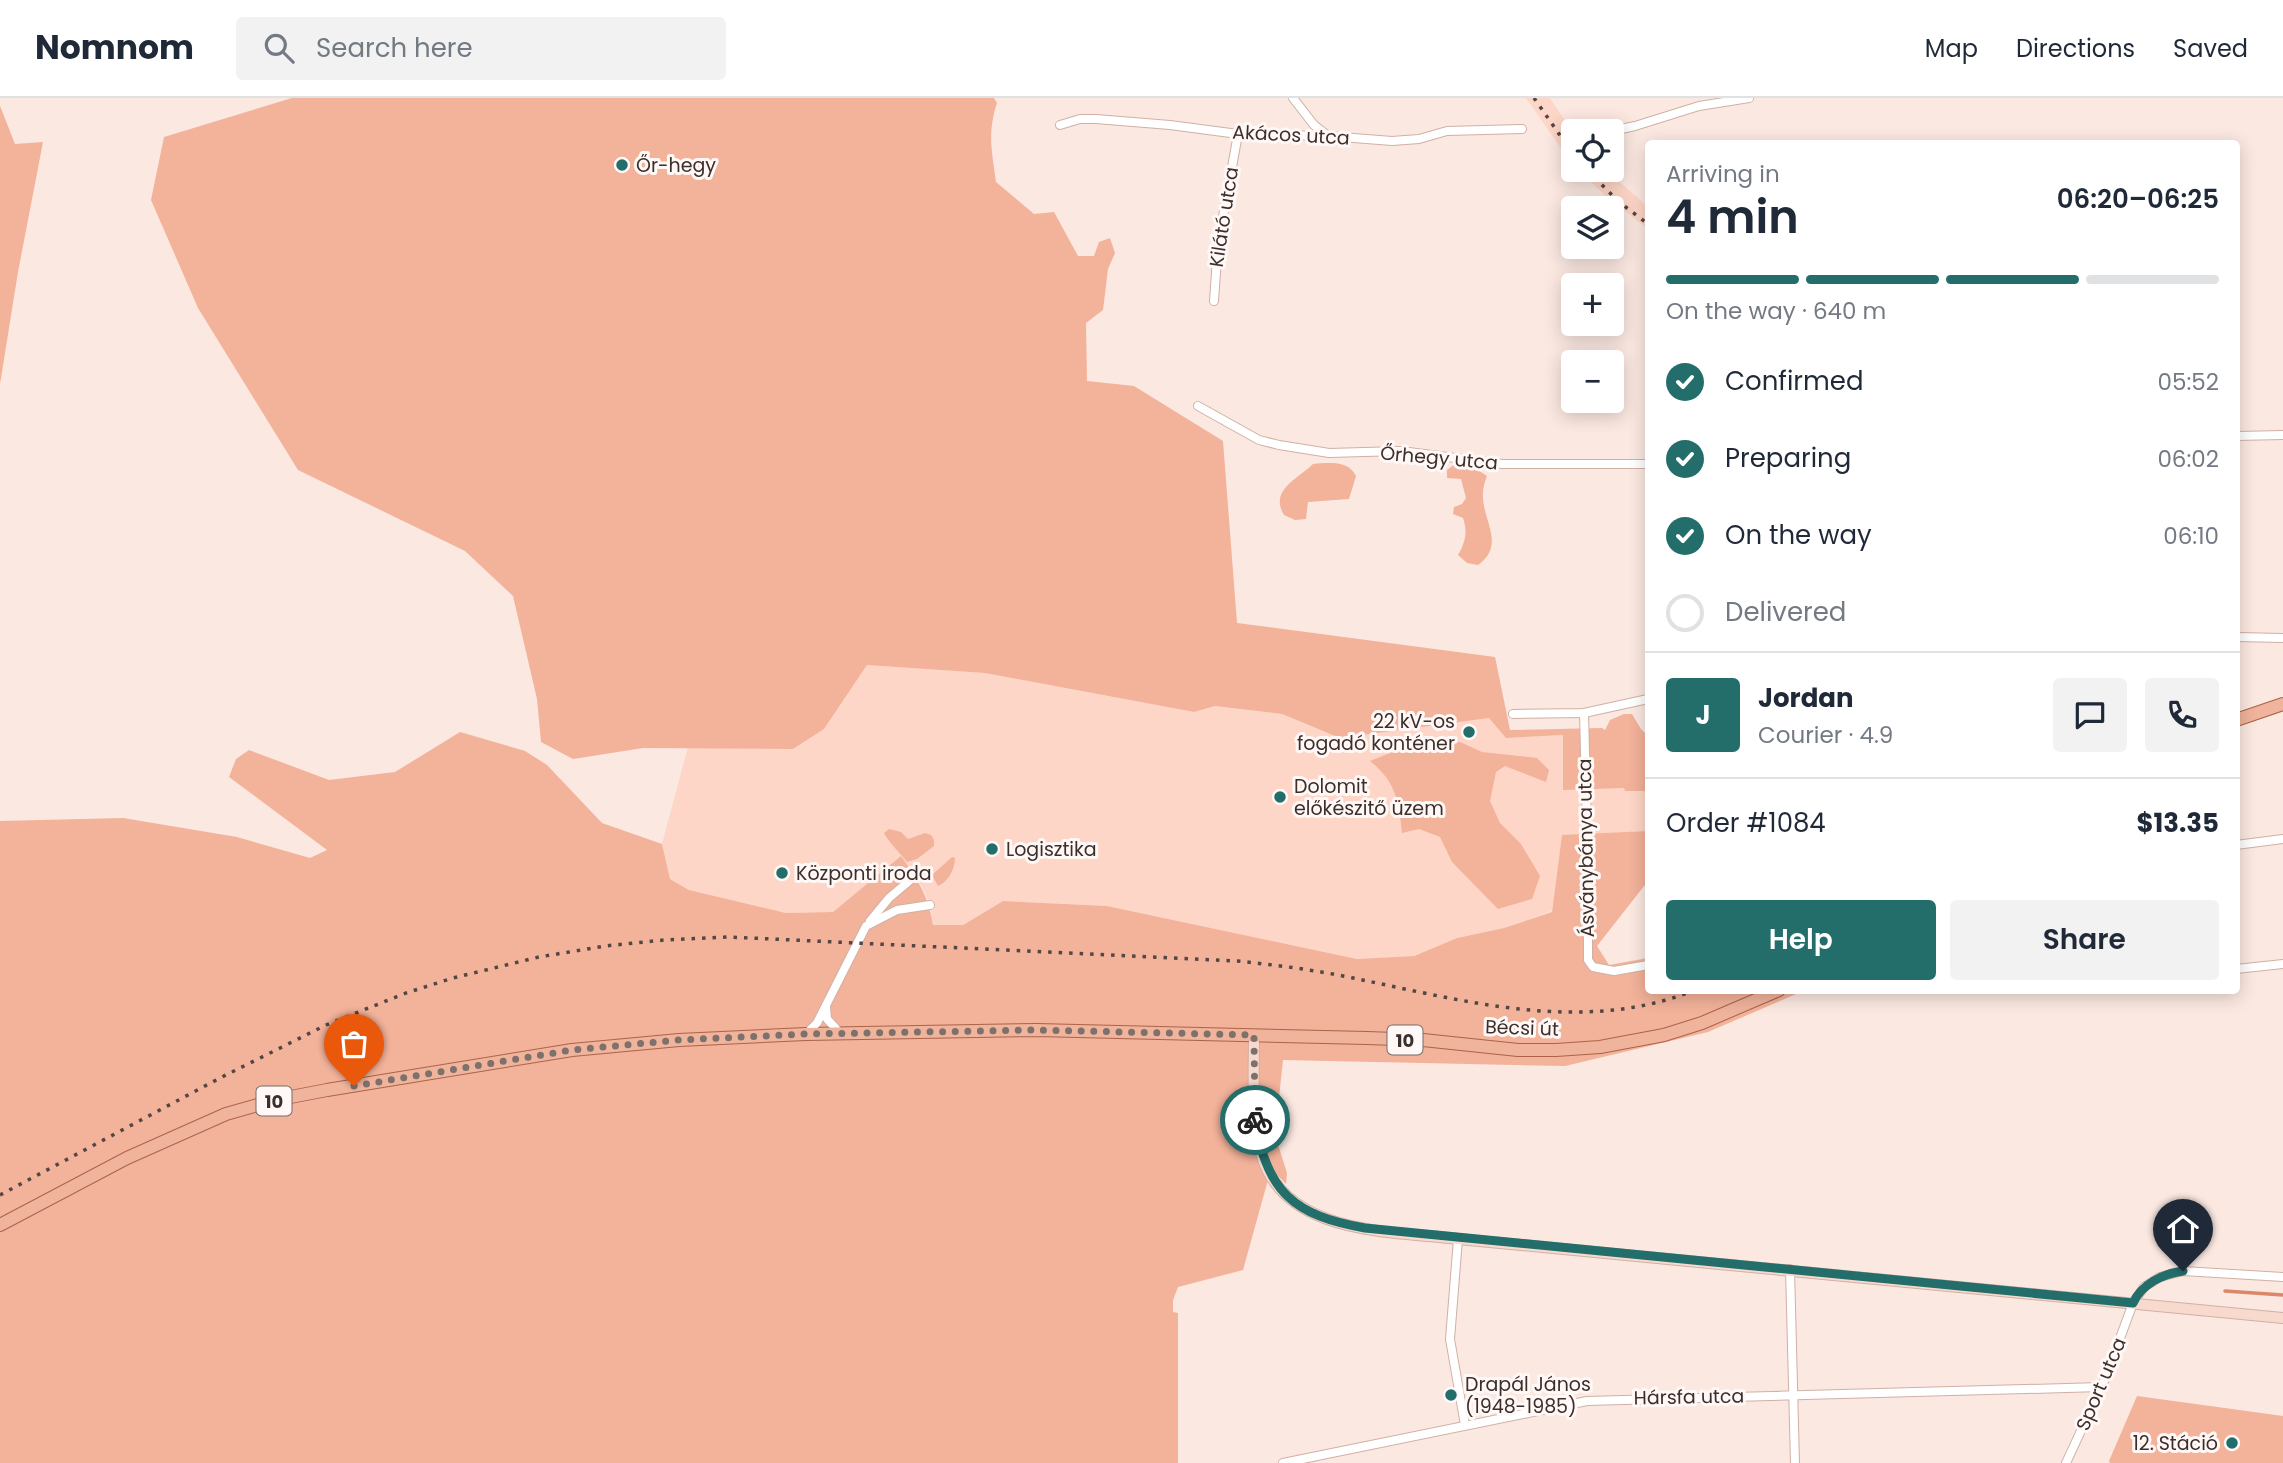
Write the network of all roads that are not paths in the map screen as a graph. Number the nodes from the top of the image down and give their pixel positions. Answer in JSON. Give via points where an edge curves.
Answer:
{"nodes":[{"id":1,"x":1293,"y":98,"type":"edge"},
{"id":2,"x":1749,"y":98,"type":"edge"},
{"id":3,"x":1060,"y":125,"type":"dead end"},
{"id":4,"x":1624,"y":128,"type":"edge"},
{"id":5,"x":1522,"y":129,"type":"dead end"},
{"id":6,"x":1238,"y":134,"type":"junction"},
{"id":7,"x":1328,"y":136,"type":"junction"},
{"id":8,"x":1214,"y":301,"type":"dead end"},
{"id":9,"x":1198,"y":406,"type":"dead end"},
{"id":10,"x":2240,"y":436,"type":"edge"},
{"id":11,"x":2283,"y":436,"type":"edge"},
{"id":12,"x":1645,"y":464,"type":"edge"},
{"id":13,"x":2240,"y":637,"type":"edge"},
{"id":14,"x":2283,"y":638,"type":"edge"},
{"id":15,"x":1645,"y":700,"type":"edge"},
{"id":16,"x":2283,"y":704,"type":"edge"},
{"id":17,"x":1513,"y":713,"type":"dead end"},
{"id":18,"x":1584,"y":713,"type":"junction"},
{"id":19,"x":2240,"y":719,"type":"edge"},
{"id":20,"x":2283,"y":839,"type":"edge"},
{"id":21,"x":2240,"y":844,"type":"edge"},
{"id":22,"x":915,"y":876,"type":"dead end"},
{"id":23,"x":930,"y":905,"type":"dead end"},
{"id":24,"x":866,"y":926,"type":"junction"},
{"id":25,"x":2283,"y":964,"type":"edge"},
{"id":26,"x":1645,"y":966,"type":"edge"},
{"id":27,"x":2240,"y":969,"type":"edge"},
{"id":28,"x":1770,"y":994,"type":"edge"},
{"id":29,"x":826,"y":1007,"type":"junction"},
{"id":30,"x":840,"y":1033,"type":"junction"},
{"id":31,"x":806,"y":1034,"type":"junction"},
{"id":32,"x":1254,"y":1035,"type":"junction"},
{"id":33,"x":0,"y":1225,"type":"edge"},
{"id":34,"x":1458,"y":1239,"type":"junction"},
{"id":35,"x":1790,"y":1269,"type":"junction"},
{"id":36,"x":2283,"y":1277,"type":"edge"},
{"id":37,"x":2133,"y":1303,"type":"junction"},
{"id":38,"x":2283,"y":1318,"type":"edge"},
{"id":39,"x":2101,"y":1387,"type":"junction"},
{"id":40,"x":1793,"y":1395,"type":"junction"},
{"id":41,"x":1465,"y":1425,"type":"junction"},
{"id":42,"x":1283,"y":1463,"type":"edge"},
{"id":43,"x":1795,"y":1463,"type":"edge"},
{"id":44,"x":2066,"y":1463,"type":"edge"}],
"edges":[{"from":1,"to":7,"type":"street"},
{"from":2,"to":4,"type":"street","via":[[1699,106]]},
{"from":3,"to":6,"type":"street","name":"Akácos utca","via":[[1096,119]]},
{"from":5,"to":7,"type":"street","name":"Akácos utca","via":[[1447,131],[1392,141]]},
{"from":6,"to":7,"type":"street","name":"Akácos utca"},
{"from":6,"to":8,"type":"street","name":"Kilátó utca","via":[[1218,244]]},
{"from":9,"to":12,"type":"street","name":"Őrhegy utca","via":[[1259,440],[1329,453],[1401,451],[1502,464]]},
{"from":10,"to":11,"type":"street"},
{"from":13,"to":14,"type":"street"},
{"from":15,"to":18,"type":"street"},
{"from":16,"to":19,"type":"main road"},
{"from":17,"to":18,"type":"street"},
{"from":18,"to":26,"type":"street","name":"Ásványbánya utca","via":[[1588,960],[1593,967],[1614,971]]},
{"from":20,"to":21,"type":"street"},
{"from":22,"to":24,"type":"street"},
{"from":23,"to":24,"type":"street","via":[[897,910]]},
{"from":24,"to":29,"type":"street"},
{"from":25,"to":27,"type":"street"},
{"from":28,"to":32,"type":"main road","name":"Bécsi út","number":"10","via":[[1664,1035],[1600,1047],[1518,1050],[1423,1040]]},
{"from":29,"to":30,"type":"street","via":[[827,1019]]},
{"from":29,"to":31,"type":"street"},
{"from":30,"to":31,"type":"main road","number":"10"},
{"from":30,"to":32,"type":"main road","number":"10","via":[[1037,1030]]},
{"from":31,"to":33,"type":"main road","number":"10","via":[[572,1050],[275,1101],[226,1114],[177,1135]]},
{"from":32,"to":34,"type":"main road","via":[[1255,1121],[1261,1155],[1278,1188],[1316,1216],[1338,1224]]},
{"from":34,"to":35,"type":"main road"},
{"from":34,"to":41,"type":"street","via":[[1450,1339]]},
{"from":35,"to":37,"type":"main road"},
{"from":35,"to":40,"type":"street"},
{"from":36,"to":37,"type":"street","via":[[2172,1273],[2144,1287]]},
{"from":37,"to":38,"type":"main road"},
{"from":37,"to":39,"type":"street","name":"Sport utca"},
{"from":39,"to":40,"type":"street","name":"Hársfa utca"},
{"from":39,"to":44,"type":"street","name":"Sport utca"},
{"from":40,"to":41,"type":"street","name":"Hársfa utca","via":[[1587,1401]]},
{"from":40,"to":43,"type":"street"},
{"from":41,"to":42,"type":"street","name":"Hársfa utca"}]}
